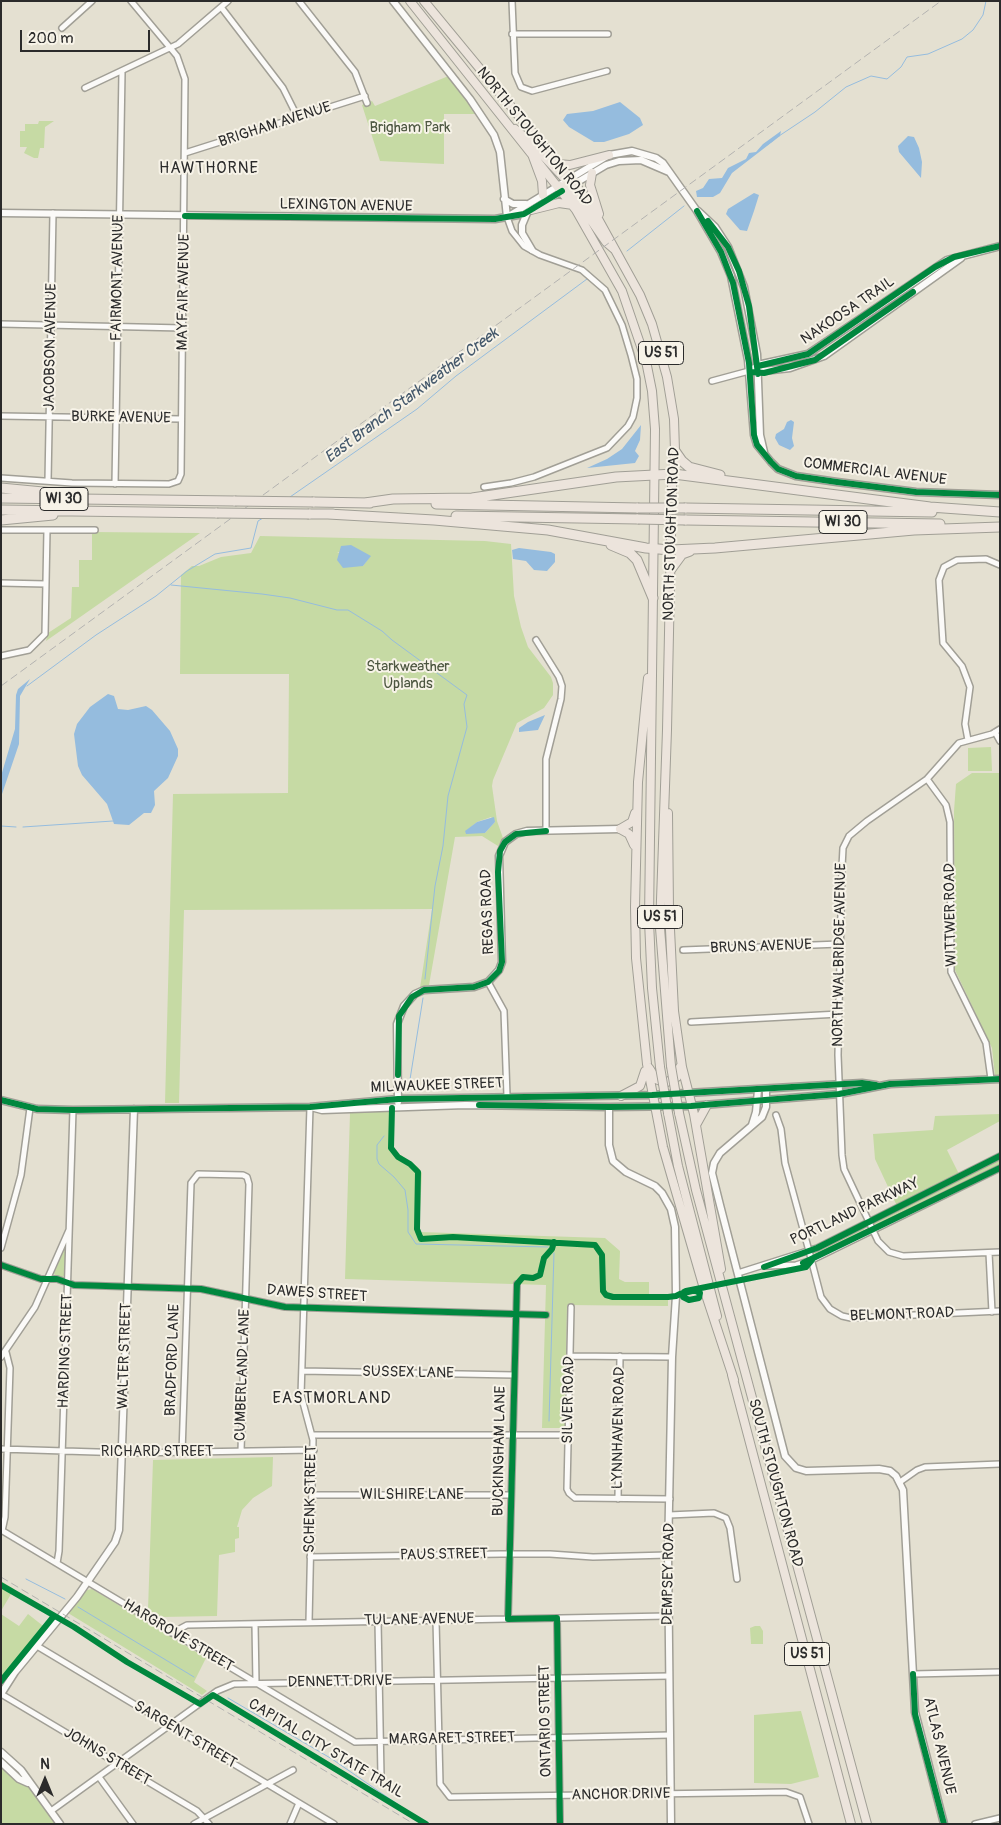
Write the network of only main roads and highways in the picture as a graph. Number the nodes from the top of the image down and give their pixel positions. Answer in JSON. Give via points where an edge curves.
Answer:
{"nodes":[{"id":1,"x":410,"y":1,"type":"edge"},
{"id":2,"x":424,"y":1,"type":"edge"},
{"id":3,"x":505,"y":123,"type":"junction"},
{"id":4,"x":531,"y":152,"type":"junction"},
{"id":5,"x":609,"y":155,"type":"road end"},
{"id":6,"x":557,"y":164,"type":"junction"},
{"id":7,"x":592,"y":174,"type":"road end"},
{"id":8,"x":566,"y":185,"type":"junction"},
{"id":9,"x":543,"y":195,"type":"road end"},
{"id":10,"x":572,"y":205,"type":"junction"},
{"id":11,"x":530,"y":208,"type":"road end"},
{"id":12,"x":602,"y":226,"type":"junction"},
{"id":13,"x":618,"y":252,"type":"junction"},
{"id":14,"x":676,"y":451,"type":"junction"},
{"id":15,"x":674,"y":474,"type":"junction"},
{"id":16,"x":654,"y":475,"type":"junction"},
{"id":17,"x":767,"y":486,"type":"junction"},
{"id":18,"x":1,"y":488,"type":"edge"},
{"id":19,"x":1,"y":498,"type":"edge"},
{"id":20,"x":126,"y":500,"type":"junction"},
{"id":21,"x":365,"y":503,"type":"junction"},
{"id":22,"x":1,"y":510,"type":"edge"},
{"id":23,"x":98,"y":511,"type":"junction"},
{"id":24,"x":1000,"y":512,"type":"edge"},
{"id":25,"x":328,"y":514,"type":"junction"},
{"id":26,"x":1,"y":520,"type":"edge"},
{"id":27,"x":1000,"y":526,"type":"edge"},
{"id":28,"x":575,"y":534,"type":"junction"},
{"id":29,"x":654,"y":549,"type":"junction"},
{"id":30,"x":698,"y":549,"type":"junction"},
{"id":31,"x":671,"y":550,"type":"junction"},
{"id":32,"x":671,"y":569,"type":"junction"},
{"id":33,"x":653,"y":598,"type":"junction"},
{"id":34,"x":653,"y":632,"type":"junction"},
{"id":35,"x":666,"y":768,"type":"junction"},
{"id":36,"x":637,"y":802,"type":"junction"},
{"id":37,"x":636,"y":860,"type":"junction"},
{"id":38,"x":680,"y":1055,"type":"junction"},
{"id":39,"x":646,"y":1064,"type":"junction"},
{"id":40,"x":622,"y":1096,"type":"road end"},
{"id":41,"x":707,"y":1105,"type":"road end"},
{"id":42,"x":696,"y":1125,"type":"junction"},
{"id":43,"x":684,"y":1142,"type":"joint"},
{"id":44,"x":674,"y":1144,"type":"joint"},
{"id":45,"x":724,"y":1293,"type":"junction"},
{"id":46,"x":734,"y":1380,"type":"junction"},
{"id":47,"x":774,"y":1481,"type":"junction"},
{"id":48,"x":762,"y":1484,"type":"junction"},
{"id":49,"x":852,"y":1824,"type":"edge"},
{"id":50,"x":868,"y":1824,"type":"edge"}],
"edges":[{"from":1,"to":3,"type":"main road","name":"NORTH STOUGHTON ROAD","number":"US 51"},
{"from":2,"to":6,"type":"main road","name":"NORTH STOUGHTON ROAD","number":"US 51"},
{"from":3,"to":4,"type":"main road","name":"NORTH STOUGHTON ROAD","number":"US 51"},
{"from":3,"to":8,"type":"main road","via":[[531,142]]},
{"from":4,"to":8,"type":"main road","name":"NORTH STOUGHTON ROAD","number":"US 51"},
{"from":4,"to":9,"type":"main road","via":[[542,181]]},
{"from":5,"to":6,"type":"main road","via":[[570,165]]},
{"from":6,"to":8,"type":"main road","name":"NORTH STOUGHTON ROAD","number":"US 51"},
{"from":7,"to":12,"type":"main road","via":[[590,185]]},
{"from":8,"to":10,"type":"main road","name":"NORTH STOUGHTON ROAD","number":"US 51"},
{"from":8,"to":12,"type":"main road","name":"NORTH STOUGHTON ROAD","number":"US 51"},
{"from":8,"to":13,"type":"main road","via":[[606,242]]},
{"from":10,"to":11,"type":"main road","via":[[559,203]]},
{"from":10,"to":16,"type":"main road","name":"NORTH STOUGHTON ROAD","number":"US 51","via":[[612,272],[638,335],[654,408]]},
{"from":12,"to":13,"type":"main road","name":"NORTH STOUGHTON ROAD","number":"US 51"},
{"from":13,"to":14,"type":"main road","name":"NORTH STOUGHTON ROAD","number":"US 51","via":[[640,295],[659,345],[671,401]]},
{"from":14,"to":15,"type":"main road","name":"NORTH STOUGHTON ROAD","number":"US 51"},
{"from":14,"to":17,"type":"highway","via":[[692,468]]},
{"from":15,"to":16,"type":"highway"},
{"from":15,"to":17,"type":"highway"},
{"from":15,"to":31,"type":"main road","name":"NORTH STOUGHTON ROAD","number":"US 51"},
{"from":16,"to":21,"type":"highway","via":[[480,497],[393,499]]},
{"from":16,"to":29,"type":"main road","name":"NORTH STOUGHTON ROAD","number":"US 51"},
{"from":17,"to":24,"type":"highway","via":[[930,507]]},
{"from":18,"to":20,"type":"highway"},
{"from":19,"to":20,"type":"highway","number":"WI 30"},
{"from":20,"to":21,"type":"highway","number":"WI 30","bridge":true},
{"from":21,"to":24,"type":"highway","number":"WI 30","bridge":true},
{"from":22,"to":23,"type":"highway","number":"WI 30"},
{"from":23,"to":25,"type":"highway","number":"WI 30","bridge":true},
{"from":23,"to":26,"type":"highway"},
{"from":25,"to":27,"type":"highway","number":"WI 30","bridge":true},
{"from":25,"to":28,"type":"highway","via":[[451,521]]},
{"from":27,"to":30,"type":"highway","via":[[914,530]]},
{"from":28,"to":29,"type":"highway"},
{"from":28,"to":33,"type":"highway","via":[[630,553],[642,567]]},
{"from":29,"to":31,"type":"highway"},
{"from":29,"to":33,"type":"main road","name":"NORTH STOUGHTON ROAD","number":"US 51"},
{"from":30,"to":31,"type":"highway"},
{"from":30,"to":32,"type":"highway","via":[[682,554]]},
{"from":31,"to":32,"type":"main road","name":"NORTH STOUGHTON ROAD","number":"US 51"},
{"from":32,"to":35,"type":"main road","name":"NORTH STOUGHTON ROAD","number":"US 51"},
{"from":33,"to":34,"type":"main road","name":"NORTH STOUGHTON ROAD","number":"US 51"},
{"from":34,"to":36,"type":"main road"},
{"from":34,"to":44,"type":"main road","name":"NORTH STOUGHTON ROAD","number":"US 51","bridge":true,"via":[[649,921],[660,1066]]},
{"from":35,"to":38,"type":"main road","via":[[671,950]]},
{"from":35,"to":43,"type":"main road","name":"NORTH STOUGHTON ROAD","number":"US 51","bridge":true,"via":[[660,928],[671,1066]]},
{"from":36,"to":37,"type":"main road"},
{"from":36,"to":37,"type":"main road","via":[[632,821],[620,829],[632,837]]},
{"from":37,"to":39,"type":"main road","via":[[636,958]]},
{"from":38,"to":39,"type":"main road","via":[[679,1075],[670,1082],[659,1081]]},
{"from":38,"to":42,"type":"main road"},
{"from":39,"to":40,"type":"main road","via":[[640,1086]]},
{"from":39,"to":46,"type":"main road","via":[[663,1147]]},
{"from":41,"to":42,"type":"main road"},
{"from":42,"to":45,"type":"main road"},
{"from":43,"to":45,"type":"main road","name":"SOUTH STOUGHTON ROAD","number":"US 51"},
{"from":44,"to":46,"type":"main road","name":"SOUTH STOUGHTON ROAD","number":"US 51"},
{"from":45,"to":47,"type":"main road","name":"SOUTH STOUGHTON ROAD","number":"US 51"},
{"from":46,"to":48,"type":"main road","name":"SOUTH STOUGHTON ROAD","number":"US 51"},
{"from":47,"to":48,"type":"main road"},
{"from":47,"to":50,"type":"main road","name":"SOUTH STOUGHTON ROAD","number":"US 51"},
{"from":48,"to":49,"type":"main road","name":"SOUTH STOUGHTON ROAD","number":"US 51"}]}
